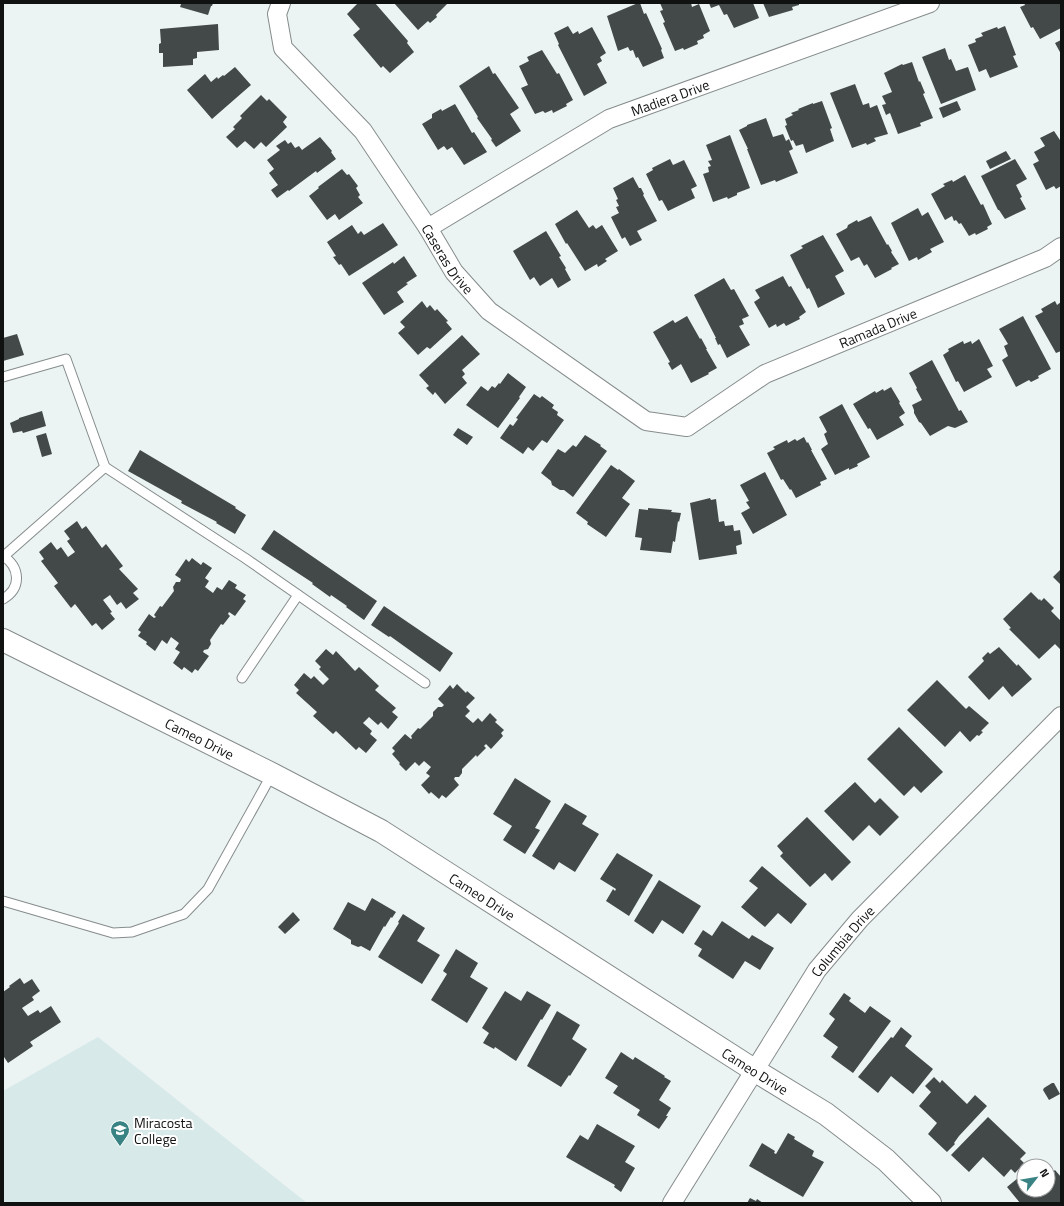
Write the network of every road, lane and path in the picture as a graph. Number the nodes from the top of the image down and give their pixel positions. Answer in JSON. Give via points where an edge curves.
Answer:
{"nodes":[{"id":1,"x":281,"y":3,"type":"edge"},
{"id":2,"x":930,"y":3,"type":"edge"},
{"id":3,"x":428,"y":228,"type":"junction"},
{"id":4,"x":1061,"y":247,"type":"edge"},
{"id":5,"x":3,"y":377,"type":"edge"},
{"id":6,"x":700,"y":419,"type":"joint"},
{"id":7,"x":105,"y":467,"type":"junction"},
{"id":8,"x":4,"y":556,"type":"edge"},
{"id":9,"x":298,"y":595,"type":"junction"},
{"id":10,"x":3,"y":599,"type":"edge"},
{"id":11,"x":4,"y":635,"type":"edge"},
{"id":12,"x":242,"y":678,"type":"dead end"},
{"id":13,"x":425,"y":683,"type":"dead end"},
{"id":14,"x":1061,"y":716,"type":"edge"},
{"id":15,"x":272,"y":774,"type":"junction"},
{"id":16,"x":3,"y":901,"type":"edge"},
{"id":17,"x":754,"y":1070,"type":"junction"},
{"id":18,"x":672,"y":1203,"type":"edge"},
{"id":19,"x":930,"y":1203,"type":"edge"}],
"edges":[{"from":1,"to":3,"type":"street","name":"Caseras Drive","via":[[277,14],[283,48],[363,131]]},
{"from":2,"to":3,"type":"street","name":"Madiera Drive","via":[[609,119]]},
{"from":3,"to":6,"type":"street","name":"Caseras Drive","via":[[454,272],[489,311],[646,421],[687,427]]},
{"from":4,"to":6,"type":"street","name":"Ramada Drive","via":[[1045,258],[765,374]]},
{"from":5,"to":7,"type":"lane","via":[[66,359]]},
{"from":7,"to":8,"type":"lane"},
{"from":7,"to":9,"type":"lane"},
{"from":8,"to":10,"type":"lane","via":[[15,567],[16,582],[14,589]]},
{"from":9,"to":12,"type":"lane"},
{"from":9,"to":13,"type":"lane"},
{"from":11,"to":15,"type":"street","name":"Cameo Drive"},
{"from":14,"to":17,"type":"street","name":"Columbia Drive","via":[[860,919],[817,970]]},
{"from":15,"to":16,"type":"lane","via":[[208,889],[184,914],[132,932],[113,932]]},
{"from":15,"to":17,"type":"street","name":"Cameo Drive","via":[[381,832]]},
{"from":17,"to":18,"type":"street","name":"Columbia Drive"},
{"from":17,"to":19,"type":"street","name":"Cameo Drive","via":[[832,1119],[886,1160]]}]}
